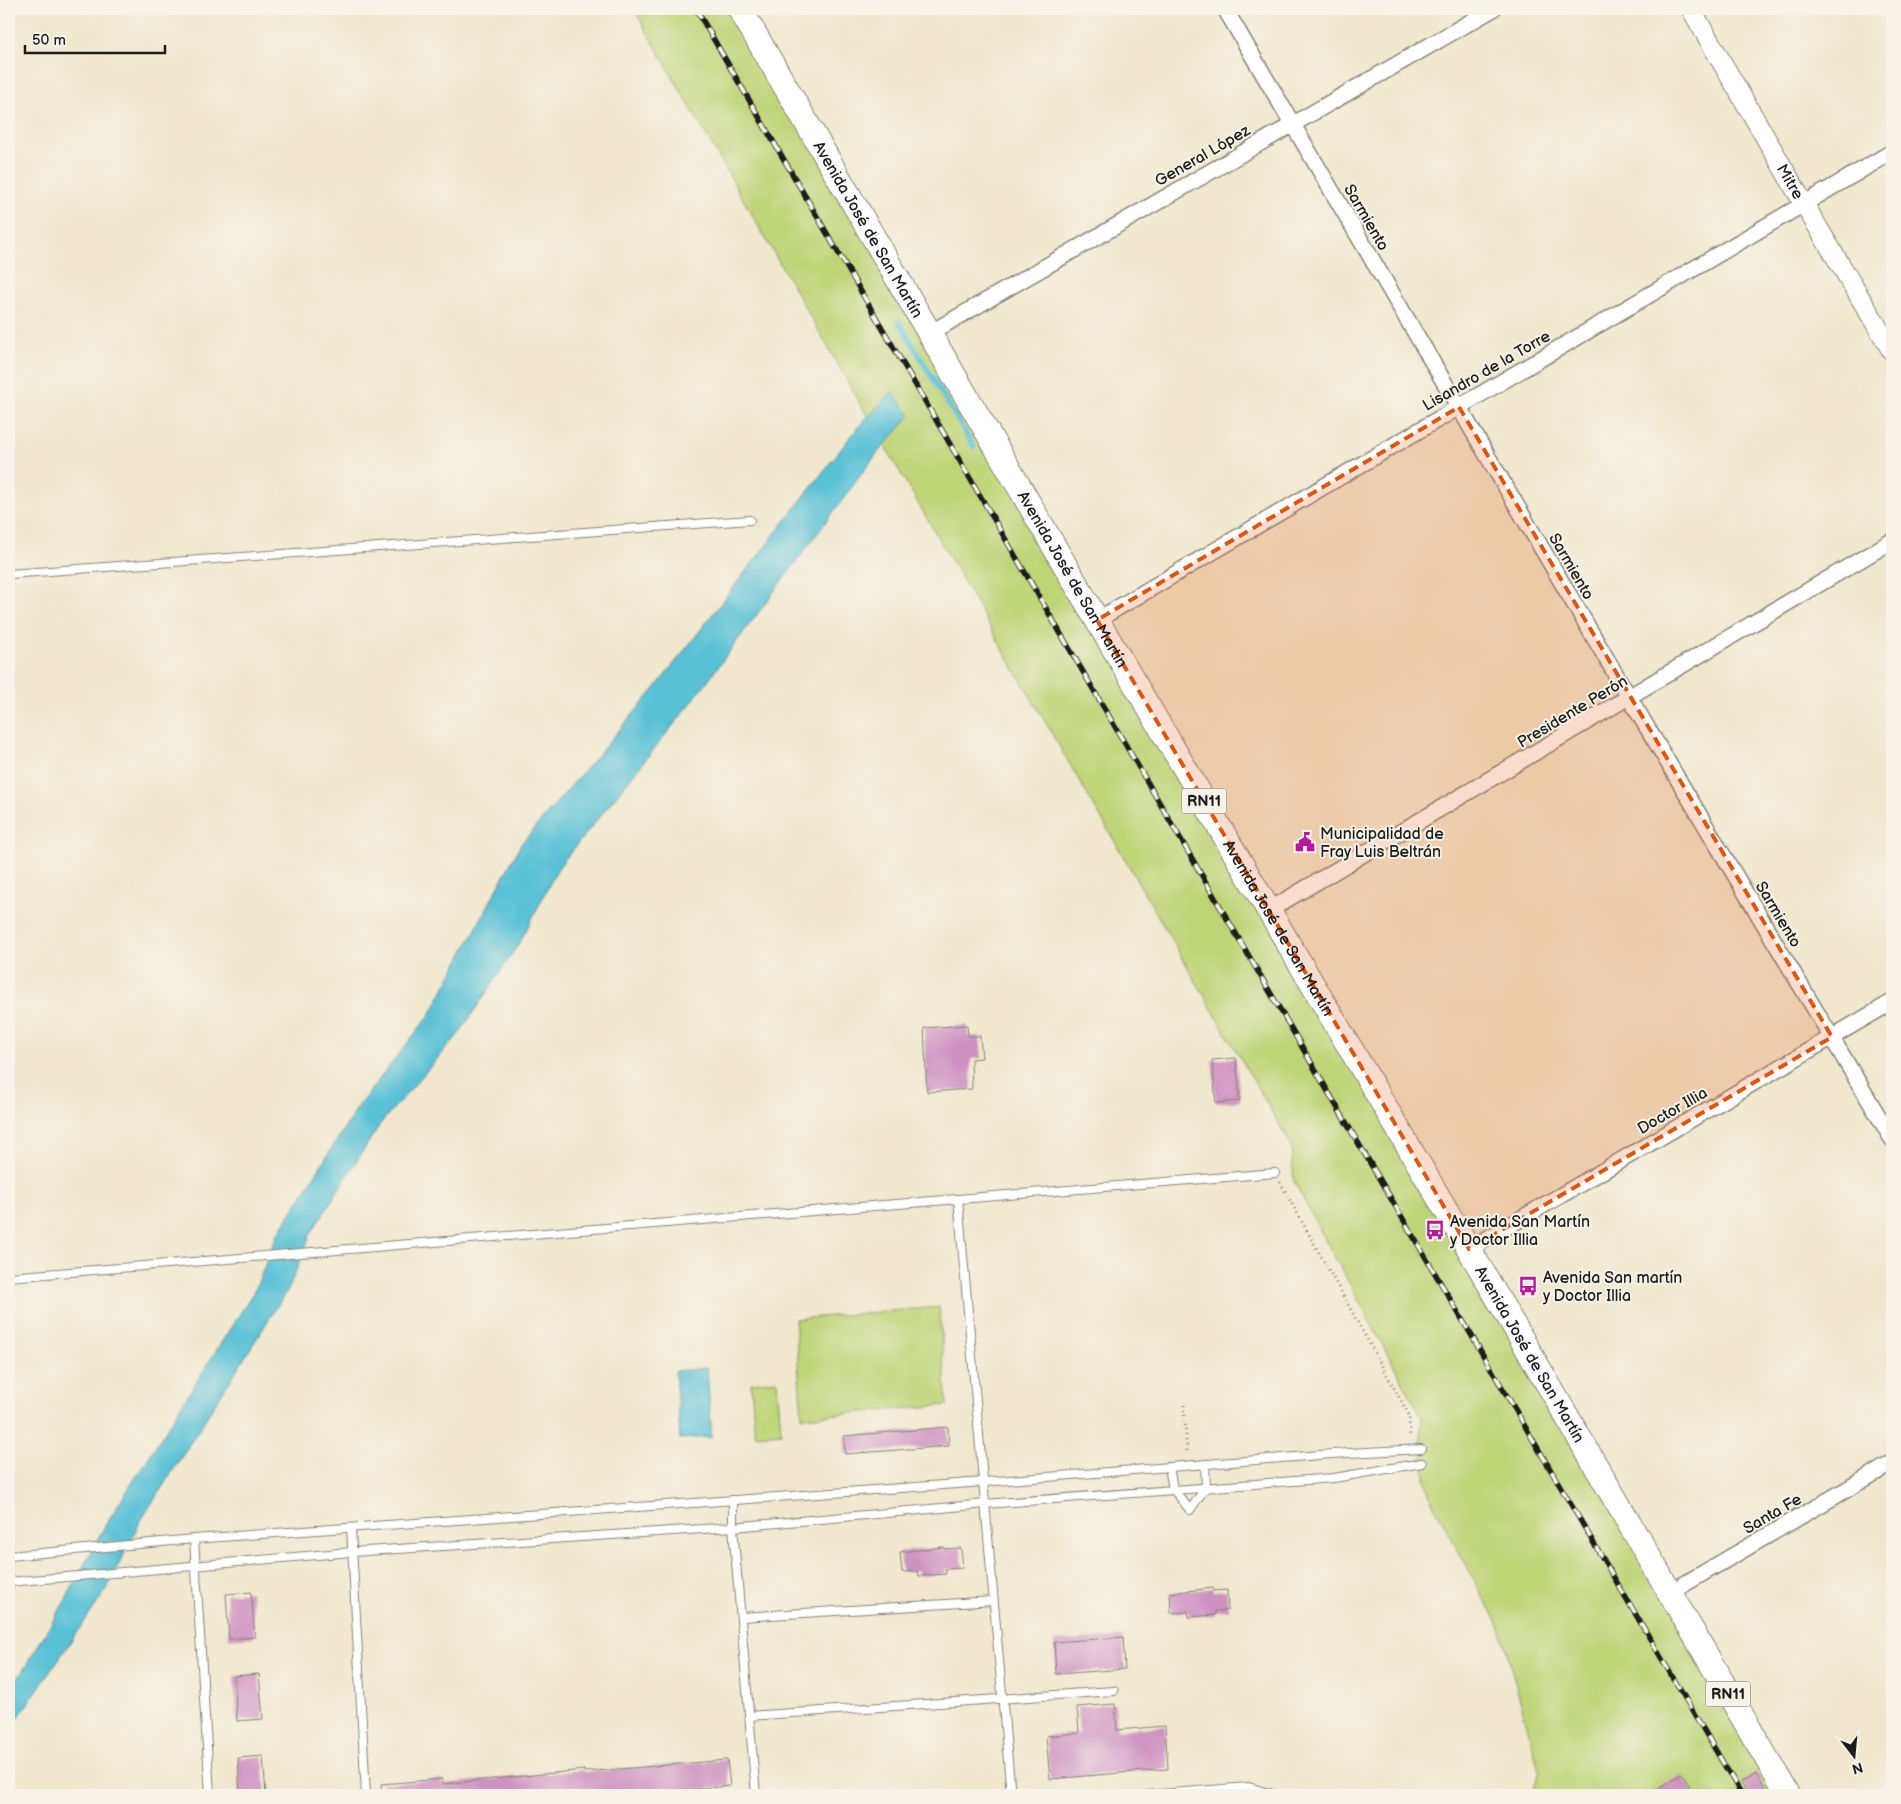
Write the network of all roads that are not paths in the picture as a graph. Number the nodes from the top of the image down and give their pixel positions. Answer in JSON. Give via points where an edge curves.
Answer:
{"nodes":[{"id":1,"x":740,"y":9,"type":"edge"},
{"id":2,"x":1225,"y":9,"type":"edge"},
{"id":3,"x":1492,"y":9,"type":"edge"},
{"id":4,"x":1691,"y":9,"type":"edge"},
{"id":5,"x":1292,"y":124,"type":"junction"},
{"id":6,"x":1892,"y":152,"type":"edge"},
{"id":7,"x":1804,"y":204,"type":"junction"},
{"id":8,"x":930,"y":332,"type":"junction"},
{"id":9,"x":1892,"y":351,"type":"edge"},
{"id":10,"x":1459,"y":407,"type":"junction"},
{"id":11,"x":750,"y":520,"type":"dead end"},
{"id":12,"x":1892,"y":541,"type":"edge"},
{"id":13,"x":9,"y":574,"type":"edge"},
{"id":14,"x":1097,"y":620,"type":"junction"},
{"id":15,"x":1629,"y":697,"type":"junction"},
{"id":16,"x":1269,"y":910,"type":"junction"},
{"id":17,"x":1892,"y":1002,"type":"edge"},
{"id":18,"x":1832,"y":1038,"type":"junction"},
{"id":19,"x":1892,"y":1140,"type":"edge"},
{"id":20,"x":1275,"y":1173,"type":"road end"},
{"id":21,"x":958,"y":1199,"type":"junction"},
{"id":22,"x":1469,"y":1249,"type":"junction"},
{"id":23,"x":9,"y":1277,"type":"edge"},
{"id":24,"x":1421,"y":1449,"type":"dead end"},
{"id":25,"x":1422,"y":1463,"type":"dead end"},
{"id":26,"x":1205,"y":1464,"type":"junction"},
{"id":27,"x":1892,"y":1464,"type":"edge"},
{"id":28,"x":1169,"y":1467,"type":"junction"},
{"id":29,"x":984,"y":1482,"type":"junction"},
{"id":30,"x":1206,"y":1487,"type":"junction"},
{"id":31,"x":1173,"y":1490,"type":"junction"},
{"id":32,"x":733,"y":1500,"type":"junction"},
{"id":33,"x":985,"y":1504,"type":"junction"},
{"id":34,"x":733,"y":1526,"type":"junction"},
{"id":35,"x":352,"y":1528,"type":"junction"},
{"id":36,"x":194,"y":1539,"type":"junction"},
{"id":37,"x":352,"y":1552,"type":"junction"},
{"id":38,"x":9,"y":1556,"type":"edge"},
{"id":39,"x":197,"y":1565,"type":"junction"},
{"id":40,"x":9,"y":1582,"type":"edge"},
{"id":41,"x":1669,"y":1593,"type":"junction"},
{"id":42,"x":993,"y":1601,"type":"junction"},
{"id":43,"x":741,"y":1617,"type":"junction"},
{"id":44,"x":1114,"y":1691,"type":"dead end"},
{"id":45,"x":1002,"y":1699,"type":"junction"},
{"id":46,"x":749,"y":1716,"type":"junction"},
{"id":47,"x":210,"y":1795,"type":"edge"},
{"id":48,"x":366,"y":1795,"type":"edge"},
{"id":49,"x":756,"y":1795,"type":"edge"},
{"id":50,"x":1011,"y":1795,"type":"edge"},
{"id":51,"x":1148,"y":1795,"type":"edge"},
{"id":52,"x":1276,"y":1795,"type":"edge"},
{"id":53,"x":1788,"y":1795,"type":"edge"}],
"edges":[{"from":1,"to":8,"type":"main road","name":"Avenida José de San Martín","number":"RN11"},
{"from":2,"to":5,"type":"street","name":"Sarmiento"},
{"from":3,"to":5,"type":"street","name":"General López"},
{"from":4,"to":7,"type":"street","name":"Mitre"},
{"from":5,"to":8,"type":"street","name":"General López"},
{"from":5,"to":10,"type":"street","name":"Sarmiento"},
{"from":6,"to":7,"type":"street","name":"Lisandro de la Torre"},
{"from":7,"to":9,"type":"street","name":"Mitre"},
{"from":7,"to":10,"type":"street","name":"Lisandro de la Torre"},
{"from":8,"to":14,"type":"main road","name":"Avenida José de San Martín","number":"RN11"},
{"from":10,"to":14,"type":"street","name":"Lisandro de la Torre"},
{"from":10,"to":15,"type":"street","name":"Sarmiento"},
{"from":11,"to":13,"type":"lane"},
{"from":12,"to":15,"type":"street","name":"Presidente Perón"},
{"from":14,"to":16,"type":"main road","name":"Avenida José de San Martín","number":"RN11"},
{"from":15,"to":16,"type":"street","name":"Presidente Perón"},
{"from":15,"to":18,"type":"street","name":"Sarmiento"},
{"from":16,"to":22,"type":"main road","name":"Avenida José de San Martín","number":"RN11"},
{"from":17,"to":18,"type":"street","name":"Doctor Illia"},
{"from":18,"to":19,"type":"street","name":"Sarmiento"},
{"from":18,"to":22,"type":"street","name":"Doctor Illia"},
{"from":20,"to":21,"type":"lane"},
{"from":21,"to":23,"type":"lane"},
{"from":21,"to":29,"type":"lane"},
{"from":22,"to":41,"type":"main road","name":"Avenida José de San Martín","number":"RN11"},
{"from":24,"to":26,"type":"lane"},
{"from":25,"to":30,"type":"lane","via":[[1334,1478]]},
{"from":26,"to":28,"type":"lane"},
{"from":26,"to":30,"type":"lane"},
{"from":27,"to":41,"type":"street","name":"Santa Fe"},
{"from":28,"to":29,"type":"lane"},
{"from":28,"to":31,"type":"lane"},
{"from":29,"to":32,"type":"lane"},
{"from":29,"to":33,"type":"lane"},
{"from":30,"to":31,"type":"lane"},
{"from":30,"to":31,"type":"lane","via":[[1190,1510]]},
{"from":31,"to":33,"type":"lane"},
{"from":32,"to":34,"type":"lane"},
{"from":32,"to":35,"type":"lane"},
{"from":33,"to":34,"type":"lane"},
{"from":33,"to":42,"type":"lane"},
{"from":34,"to":37,"type":"lane"},
{"from":34,"to":43,"type":"lane"},
{"from":35,"to":36,"type":"lane"},
{"from":35,"to":37,"type":"lane"},
{"from":36,"to":38,"type":"lane"},
{"from":36,"to":39,"type":"lane"},
{"from":37,"to":39,"type":"lane"},
{"from":37,"to":48,"type":"lane"},
{"from":39,"to":40,"type":"lane"},
{"from":39,"to":47,"type":"lane"},
{"from":41,"to":53,"type":"main road","name":"Avenida José de San Martín","number":"RN11"},
{"from":42,"to":43,"type":"lane"},
{"from":42,"to":45,"type":"lane"},
{"from":43,"to":46,"type":"lane"},
{"from":44,"to":45,"type":"lane"},
{"from":45,"to":46,"type":"lane"},
{"from":45,"to":50,"type":"lane"},
{"from":46,"to":49,"type":"lane"},
{"from":51,"to":52,"type":"lane","via":[[1248,1787]]}]}
